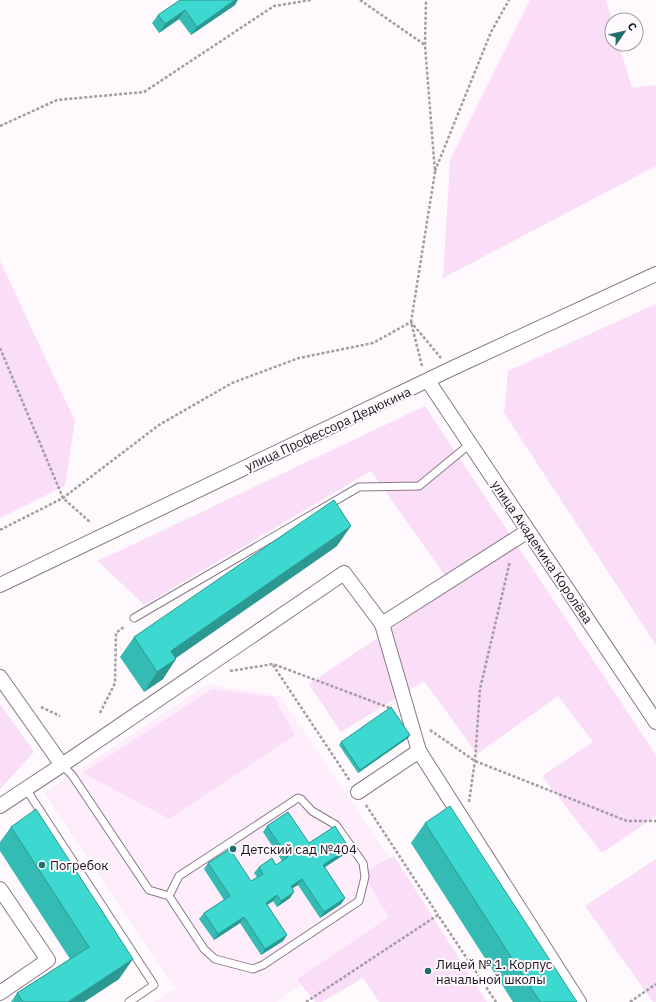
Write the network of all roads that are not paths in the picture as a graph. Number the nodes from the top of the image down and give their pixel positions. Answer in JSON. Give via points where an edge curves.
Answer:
{"nodes":[{"id":1,"x":656,"y":274,"type":"edge"},
{"id":2,"x":426,"y":376,"type":"junction"},
{"id":3,"x":470,"y":444,"type":"junction"},
{"id":4,"x":528,"y":531,"type":"junction"},
{"id":5,"x":0,"y":585,"type":"edge"},
{"id":6,"x":134,"y":618,"type":"road end"},
{"id":7,"x":382,"y":624,"type":"junction"},
{"id":8,"x":0,"y":677,"type":"edge"},
{"id":9,"x":656,"y":722,"type":"edge"},
{"id":10,"x":419,"y":751,"type":"junction"},
{"id":11,"x":62,"y":765,"type":"junction"},
{"id":12,"x":26,"y":789,"type":"junction"},
{"id":13,"x":358,"y":792,"type":"dead end"},
{"id":14,"x":0,"y":806,"type":"edge"},
{"id":15,"x":0,"y":889,"type":"edge"},
{"id":16,"x":169,"y":896,"type":"junction"},
{"id":17,"x":0,"y":992,"type":"edge"},
{"id":18,"x":129,"y":1002,"type":"edge"},
{"id":19,"x":579,"y":1002,"type":"edge"}],
"edges":[{"from":1,"to":2,"type":"street","name":"улица Профессора Дедюкина"},
{"from":2,"to":3,"type":"street","name":"улица Академика Королёва"},
{"from":2,"to":5,"type":"street","name":"улица Профессора Дедюкина"},
{"from":3,"to":4,"type":"street","name":"улица Академика Королёва"},
{"from":3,"to":6,"type":"lane","via":[[419,486],[359,487]]},
{"from":4,"to":7,"type":"street"},
{"from":4,"to":9,"type":"street","name":"улица Академика Королёва"},
{"from":7,"to":10,"type":"street"},
{"from":7,"to":11,"type":"street","via":[[344,573]]},
{"from":8,"to":11,"type":"street"},
{"from":10,"to":13,"type":"street"},
{"from":10,"to":19,"type":"street"},
{"from":11,"to":12,"type":"street"},
{"from":11,"to":16,"type":"lane","via":[[72,775],[149,890]]},
{"from":12,"to":14,"type":"street"},
{"from":12,"to":18,"type":"lane","via":[[154,985]]},
{"from":15,"to":17,"type":"street","via":[[48,960]]},
{"from":16,"to":16,"type":"lane","via":[[209,955],[221,961],[253,969],[263,965],[359,901],[365,870],[363,863],[336,825],[312,811],[301,798],[298,798],[179,876]]}]}
